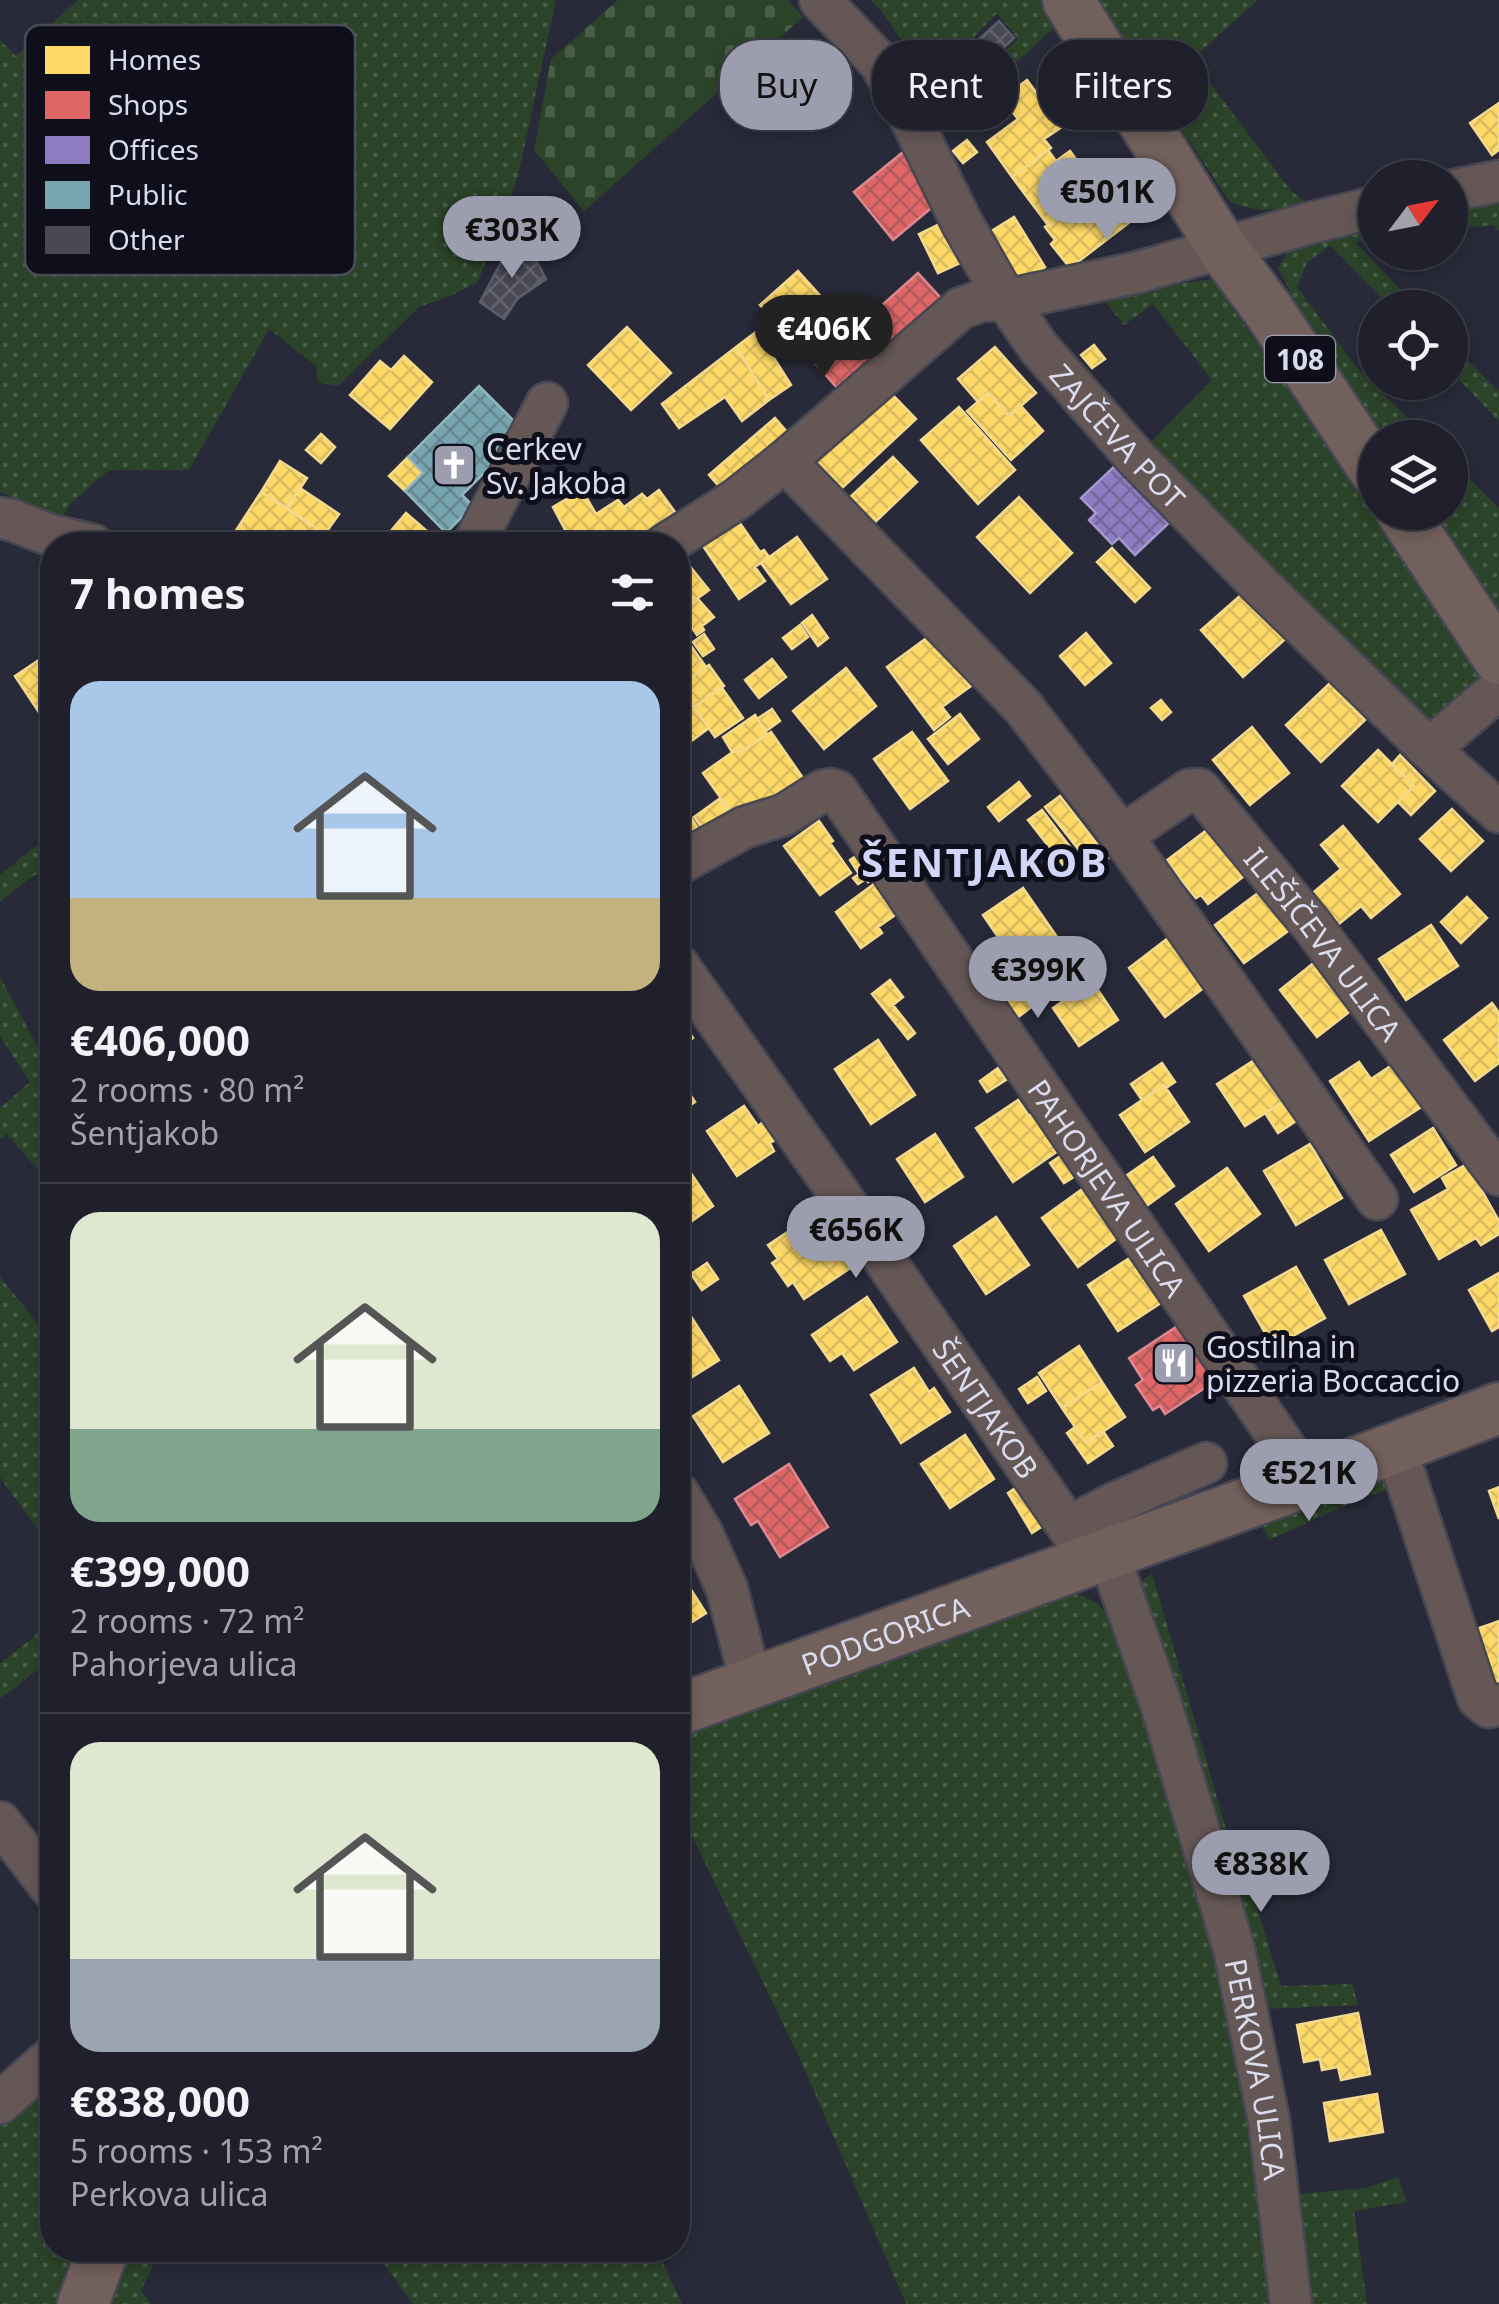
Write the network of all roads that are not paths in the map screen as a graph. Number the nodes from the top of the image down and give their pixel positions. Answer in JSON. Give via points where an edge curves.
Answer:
{"nodes":[{"id":1,"x":820,"y":0,"type":"edge"},
{"id":2,"x":1068,"y":0,"type":"edge"},
{"id":3,"x":1499,"y":181,"type":"edge"},
{"id":4,"x":1468,"y":187,"type":"edge"},
{"id":5,"x":1358,"y":212,"type":"edge"},
{"id":6,"x":1223,"y":248,"type":"junction"},
{"id":7,"x":1006,"y":300,"type":"junction"},
{"id":8,"x":547,"y":403,"type":"dead end"},
{"id":9,"x":1358,"y":446,"type":"edge"},
{"id":10,"x":786,"y":462,"type":"junction"},
{"id":11,"x":0,"y":518,"type":"edge"},
{"id":12,"x":1414,"y":530,"type":"edge"},
{"id":13,"x":40,"y":532,"type":"edge"},
{"id":14,"x":480,"y":532,"type":"edge"},
{"id":15,"x":685,"y":532,"type":"edge"},
{"id":16,"x":1499,"y":659,"type":"edge"},
{"id":17,"x":1499,"y":689,"type":"edge"},
{"id":18,"x":1428,"y":748,"type":"junction"},
{"id":19,"x":1499,"y":812,"type":"edge"},
{"id":20,"x":1122,"y":836,"type":"junction"},
{"id":21,"x":690,"y":857,"type":"edge"},
{"id":22,"x":690,"y":982,"type":"edge"},
{"id":23,"x":1499,"y":1174,"type":"edge"},
{"id":24,"x":1377,"y":1200,"type":"dead end"},
{"id":25,"x":1499,"y":1408,"type":"edge"},
{"id":26,"x":1396,"y":1448,"type":"junction"},
{"id":27,"x":1206,"y":1463,"type":"dead end"},
{"id":28,"x":1308,"y":1481,"type":"junction"},
{"id":29,"x":690,"y":1512,"type":"edge"},
{"id":30,"x":1089,"y":1546,"type":"junction"},
{"id":31,"x":752,"y":1682,"type":"junction"},
{"id":32,"x":690,"y":1705,"type":"edge"},
{"id":33,"x":1499,"y":1705,"type":"edge"},
{"id":34,"x":0,"y":1822,"type":"edge"},
{"id":35,"x":40,"y":1874,"type":"edge"},
{"id":36,"x":40,"y":2067,"type":"edge"},
{"id":37,"x":0,"y":2102,"type":"edge"},
{"id":38,"x":99,"y":2262,"type":"edge"},
{"id":39,"x":82,"y":2304,"type":"edge"},
{"id":40,"x":1291,"y":2304,"type":"edge"}],
"edges":[{"from":1,"to":7,"type":"street","name":"ZAJČEVA POT","via":[[880,63]]},
{"from":2,"to":6,"type":"main road","number":"108"},
{"from":3,"to":4,"type":"street"},
{"from":5,"to":6,"type":"street"},
{"from":6,"to":7,"type":"street"},
{"from":6,"to":9,"type":"main road","number":"108"},
{"from":7,"to":10,"type":"street","via":[[962,308]]},
{"from":7,"to":18,"type":"street","name":"ZAJČEVA POT","via":[[1039,348],[1136,458]]},
{"from":8,"to":14,"type":"street"},
{"from":10,"to":15,"type":"street"},
{"from":10,"to":20,"type":"street","via":[[1004,686]]},
{"from":11,"to":13,"type":"street"},
{"from":12,"to":16,"type":"main road"},
{"from":17,"to":18,"type":"street"},
{"from":18,"to":19,"type":"street","name":"ZAJČEVA POT"},
{"from":20,"to":23,"type":"street","name":"ILEŠIČEVA ULICA","via":[[1189,790],[1204,792]]},
{"from":20,"to":24,"type":"street"},
{"from":21,"to":28,"type":"street","name":"PAHORJEVA ULICA","via":[[822,790],[837,791]]},
{"from":22,"to":30,"type":"street","name":"ŠENTJAKOB"},
{"from":25,"to":26,"type":"main road","name":"PODGORICA"},
{"from":26,"to":28,"type":"main road","name":"PODGORICA"},
{"from":26,"to":33,"type":"street","via":[[1478,1698],[1489,1707]]},
{"from":27,"to":30,"type":"street","via":[[1115,1503]]},
{"from":28,"to":30,"type":"main road","name":"PODGORICA"},
{"from":29,"to":31,"type":"street","via":[[728,1589]]},
{"from":30,"to":31,"type":"main road","name":"PODGORICA"},
{"from":30,"to":40,"type":"street","name":"PERKOVA ULICA","via":[[1161,1704],[1234,1948],[1269,2121]]},
{"from":31,"to":32,"type":"main road","name":"PODGORICA"},
{"from":34,"to":35,"type":"street"},
{"from":36,"to":37,"type":"street"},
{"from":38,"to":39,"type":"main road"}]}
